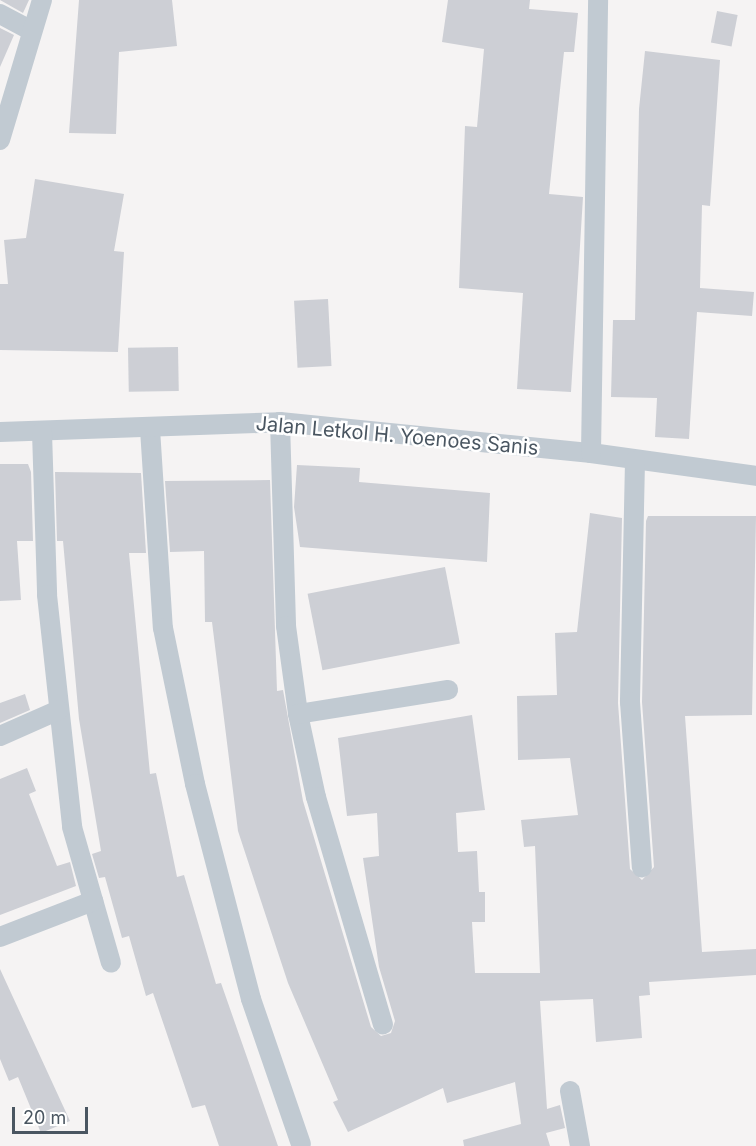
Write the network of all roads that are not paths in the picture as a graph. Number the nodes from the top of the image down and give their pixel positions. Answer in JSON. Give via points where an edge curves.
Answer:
{"nodes":[{"id":1,"x":42,"y":0,"type":"edge"},
{"id":2,"x":598,"y":0,"type":"edge"},
{"id":3,"x":0,"y":15,"type":"edge"},
{"id":4,"x":32,"y":31,"type":"junction"},
{"id":5,"x":0,"y":140,"type":"edge"},
{"id":6,"x":280,"y":422,"type":"junction"},
{"id":7,"x":150,"y":429,"type":"junction"},
{"id":8,"x":0,"y":432,"type":"edge"},
{"id":9,"x":42,"y":432,"type":"junction"},
{"id":10,"x":591,"y":453,"type":"junction"},
{"id":11,"x":635,"y":460,"type":"junction"},
{"id":12,"x":756,"y":476,"type":"edge"},
{"id":13,"x":448,"y":690,"type":"dead end"},
{"id":14,"x":59,"y":710,"type":"junction"},
{"id":15,"x":298,"y":714,"type":"junction"},
{"id":16,"x":0,"y":736,"type":"edge"},
{"id":17,"x":642,"y":868,"type":"dead end"},
{"id":18,"x":93,"y":901,"type":"junction"},
{"id":19,"x":0,"y":937,"type":"edge"},
{"id":20,"x":111,"y":963,"type":"dead end"},
{"id":21,"x":383,"y":1024,"type":"dead end"},
{"id":22,"x":570,"y":1091,"type":"dead end"},
{"id":23,"x":301,"y":1144,"type":"dead end"},
{"id":24,"x":580,"y":1146,"type":"edge"}],
"edges":[{"from":1,"to":4,"type":"street"},
{"from":2,"to":10,"type":"street"},
{"from":3,"to":4,"type":"street"},
{"from":4,"to":5,"type":"street"},
{"from":6,"to":7,"type":"street","name":"Jalan Letkol H. Yoenoes Sanis"},
{"from":6,"to":10,"type":"street","name":"Jalan Letkol H. Yoenoes Sanis"},
{"from":6,"to":15,"type":"street","via":[[286,626]]},
{"from":7,"to":9,"type":"street","name":"Jalan Letkol H. Yoenoes Sanis"},
{"from":7,"to":23,"type":"street","via":[[164,628],[195,784],[251,999]]},
{"from":8,"to":9,"type":"street","name":"Jalan Letkol H. Yoenoes Sanis"},
{"from":9,"to":14,"type":"street","via":[[47,595]]},
{"from":10,"to":11,"type":"street","name":"Jalan Letkol H. Yoenoes Sanis"},
{"from":11,"to":12,"type":"street","name":"Jalan Letkol H. Yoenoes Sanis"},
{"from":11,"to":17,"type":"street","via":[[630,702]]},
{"from":13,"to":15,"type":"street"},
{"from":14,"to":16,"type":"street"},
{"from":14,"to":18,"type":"street","via":[[72,827]]},
{"from":15,"to":21,"type":"street","via":[[316,797]]},
{"from":18,"to":19,"type":"street"},
{"from":18,"to":20,"type":"street"},
{"from":22,"to":24,"type":"street"}]}
